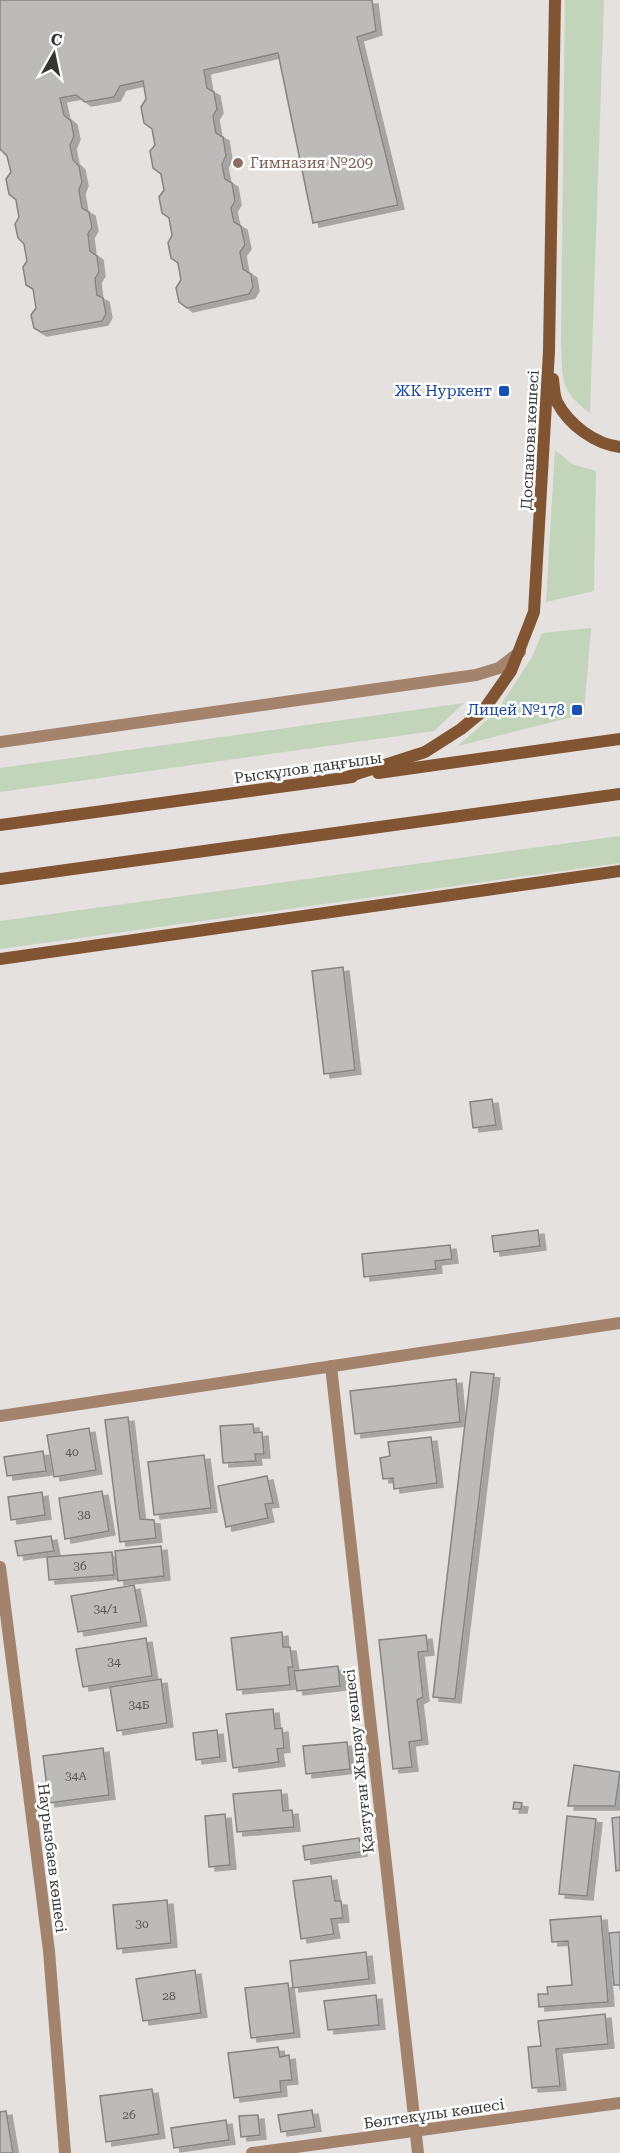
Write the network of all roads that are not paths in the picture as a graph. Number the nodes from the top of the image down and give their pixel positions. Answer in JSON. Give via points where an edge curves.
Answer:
{"nodes":[{"id":1,"x":555,"y":0,"type":"edge"},
{"id":2,"x":549,"y":351,"type":"junction"},
{"id":3,"x":620,"y":447,"type":"edge"},
{"id":4,"x":521,"y":652,"type":"junction"},
{"id":5,"x":620,"y":739,"type":"edge"},
{"id":6,"x":0,"y":742,"type":"edge"},
{"id":7,"x":344,"y":778,"type":"junction"},
{"id":8,"x":620,"y":794,"type":"edge"},
{"id":9,"x":0,"y":825,"type":"edge"},
{"id":10,"x":616,"y":874,"type":"edge"},
{"id":11,"x":0,"y":879,"type":"edge"},
{"id":12,"x":0,"y":959,"type":"edge"},
{"id":13,"x":620,"y":1323,"type":"edge"},
{"id":14,"x":331,"y":1366,"type":"junction"},
{"id":15,"x":0,"y":1416,"type":"edge"},
{"id":16,"x":0,"y":1567,"type":"edge"},
{"id":17,"x":620,"y":2103,"type":"edge"},
{"id":18,"x":415,"y":2132,"type":"junction"},
{"id":19,"x":64,"y":2153,"type":"edge"},
{"id":20,"x":252,"y":2153,"type":"edge"},
{"id":21,"x":417,"y":2153,"type":"edge"}],
"edges":[{"from":1,"to":2,"type":"street","name":"Доспанова көшесі"},
{"from":2,"to":3,"type":"street","via":[[557,401],[576,428],[606,445]]},
{"from":2,"to":4,"type":"street","name":"Доспанова көшесі","via":[[538,583],[534,612]]},
{"from":4,"to":6,"type":"street","via":[[499,668],[476,675]]},
{"from":4,"to":7,"type":"street","name":"Доспанова көшесі","via":[[483,711],[461,729],[425,752]]},
{"from":5,"to":7,"type":"street","name":"Рысқұлов даңғылы"},
{"from":7,"to":9,"type":"street","name":"Рысқұлов даңғылы"},
{"from":8,"to":11,"type":"street"},
{"from":10,"to":12,"type":"street"},
{"from":13,"to":14,"type":"street"},
{"from":14,"to":15,"type":"street"},
{"from":14,"to":18,"type":"street","name":"Қазтуған Жырау көшесі"},
{"from":16,"to":19,"type":"street","name":"Наурызбаев көшесі","via":[[49,1951]]},
{"from":17,"to":18,"type":"street","name":"Бөлтекұлы көшесі"},
{"from":18,"to":20,"type":"street","name":"Бөлтекұлы көшесі"},
{"from":18,"to":21,"type":"street","name":"Қазтуған Жырау көшесі"}]}
